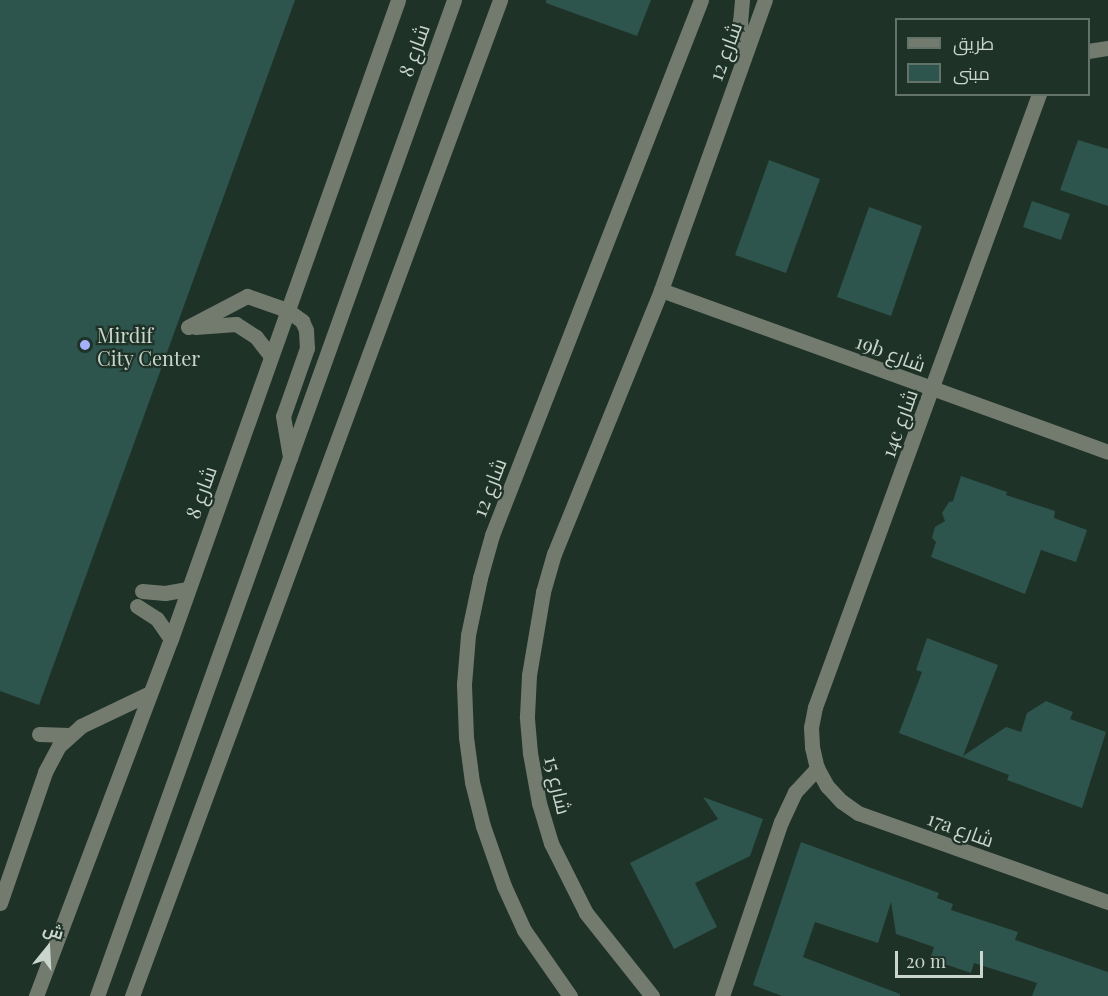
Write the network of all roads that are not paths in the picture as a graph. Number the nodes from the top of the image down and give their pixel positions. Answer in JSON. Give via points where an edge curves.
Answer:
{"nodes":[{"id":1,"x":398,"y":0,"type":"edge"},
{"id":2,"x":500,"y":0,"type":"edge"},
{"id":3,"x":701,"y":0,"type":"edge"},
{"id":4,"x":742,"y":0,"type":"edge"},
{"id":5,"x":765,"y":0,"type":"edge"},
{"id":6,"x":451,"y":2,"type":"edge"},
{"id":7,"x":1108,"y":48,"type":"edge"},
{"id":8,"x":1090,"y":51,"type":"edge"},
{"id":9,"x":744,"y":56,"type":"junction"},
{"id":10,"x":1038,"y":96,"type":"edge"},
{"id":11,"x":661,"y":290,"type":"junction"},
{"id":12,"x":287,"y":310,"type":"junction"},
{"id":13,"x":271,"y":356,"type":"junction"},
{"id":14,"x":932,"y":389,"type":"junction"},
{"id":15,"x":1108,"y":452,"type":"edge"},
{"id":16,"x":290,"y":457,"type":"junction"},
{"id":17,"x":554,"y":554,"type":"joint"},
{"id":18,"x":188,"y":589,"type":"junction"},
{"id":19,"x":171,"y":639,"type":"junction"},
{"id":20,"x":148,"y":694,"type":"junction"},
{"id":21,"x":39,"y":734,"type":"dead end"},
{"id":22,"x":69,"y":735,"type":"junction"},
{"id":23,"x":817,"y":768,"type":"junction"},
{"id":24,"x":1108,"y":902,"type":"edge"},
{"id":25,"x":0,"y":903,"type":"edge"},
{"id":26,"x":36,"y":996,"type":"edge"},
{"id":27,"x":97,"y":996,"type":"edge"},
{"id":28,"x":132,"y":996,"type":"edge"},
{"id":29,"x":570,"y":996,"type":"edge"},
{"id":30,"x":652,"y":996,"type":"edge"},
{"id":31,"x":722,"y":996,"type":"edge"}],
"edges":[{"from":1,"to":12,"type":"street","name":"شارع 8"},
{"from":2,"to":28,"type":"street"},
{"from":3,"to":29,"type":"street","name":"شارع 12","via":[[492,535],[468,635],[464,684],[466,737],[483,826],[524,930]]},
{"from":4,"to":9,"type":"street"},
{"from":5,"to":9,"type":"street","name":"شارع 12"},
{"from":6,"to":16,"type":"street","name":"شارع 8"},
{"from":7,"to":8,"type":"street"},
{"from":9,"to":11,"type":"street","name":"شارع 12"},
{"from":10,"to":14,"type":"street","name":"14c شارع"},
{"from":11,"to":14,"type":"street","name":"19b شارع"},
{"from":11,"to":17,"type":"street","name":"شارع 12"},
{"from":12,"to":13,"type":"street","name":"شارع 8"},
{"from":12,"to":13,"type":"street","via":[[247,296],[188,327],[236,324],[256,337]]},
{"from":12,"to":16,"type":"street","via":[[302,321],[308,339],[283,417]]},
{"from":13,"to":18,"type":"street","name":"شارع 8"},
{"from":14,"to":15,"type":"street","name":"19b شارع"},
{"from":14,"to":23,"type":"street","name":"14c شارع","via":[[815,707],[811,737]]},
{"from":16,"to":27,"type":"street","name":"شارع 8"},
{"from":17,"to":30,"type":"street","name":"شارع 15","via":[[543,592],[529,675],[529,744],[539,803],[562,868],[586,913]]},
{"from":18,"to":19,"type":"street","name":"شارع 8"},
{"from":18,"to":19,"type":"street","via":[[139,599]]},
{"from":19,"to":20,"type":"street","name":"شارع 8"},
{"from":20,"to":22,"type":"street"},
{"from":20,"to":26,"type":"street","name":"شارع 8"},
{"from":21,"to":22,"type":"street"},
{"from":22,"to":25,"type":"street","via":[[45,772]]},
{"from":23,"to":24,"type":"street","name":"17a شارع","via":[[827,786],[858,813]]},
{"from":23,"to":31,"type":"street","via":[[795,792],[781,822]]}]}
